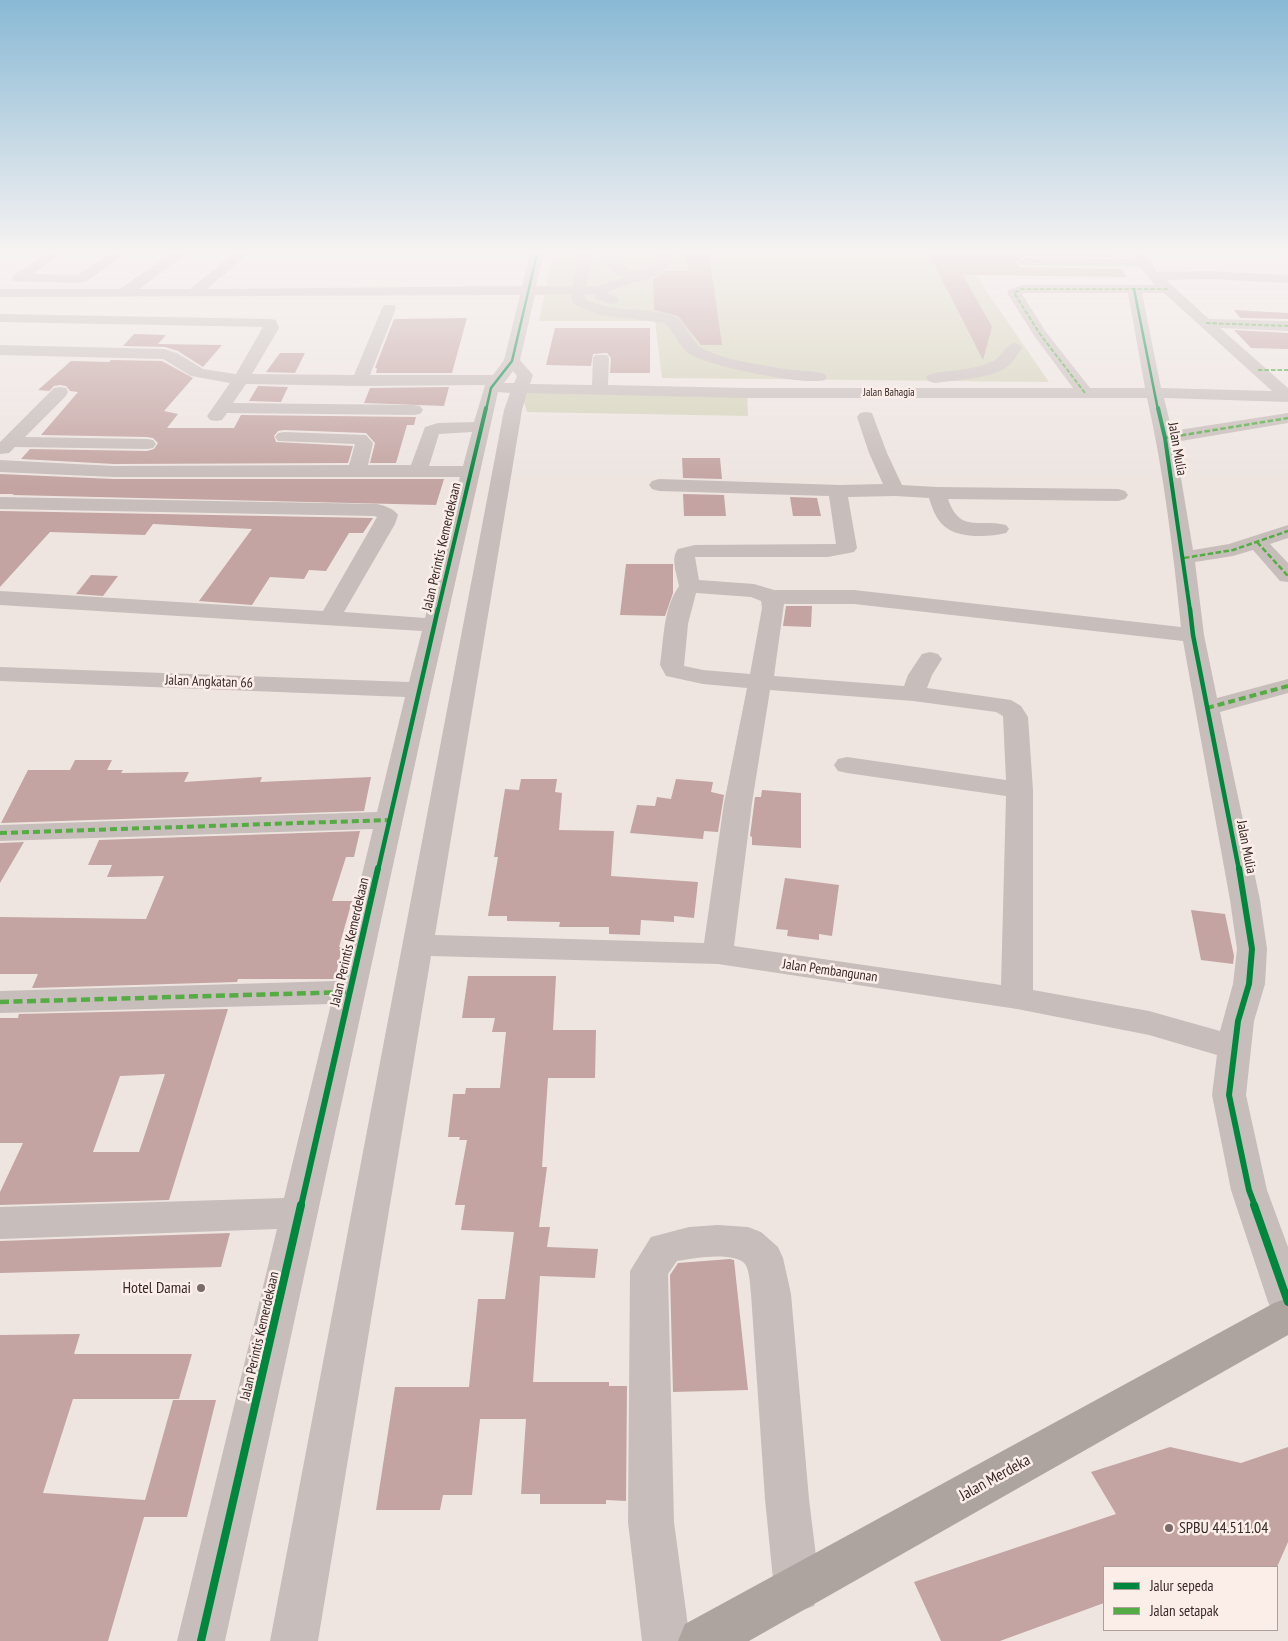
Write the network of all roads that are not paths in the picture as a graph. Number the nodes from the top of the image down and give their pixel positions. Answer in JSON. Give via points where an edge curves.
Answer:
{"nodes":[{"id":1,"x":270,"y":331,"type":"edge"},
{"id":2,"x":379,"y":331,"type":"edge"},
{"id":3,"x":517,"y":331,"type":"edge"},
{"id":4,"x":680,"y":331,"type":"edge"},
{"id":5,"x":1038,"y":331,"type":"edge"},
{"id":6,"x":1142,"y":331,"type":"edge"},
{"id":7,"x":1214,"y":331,"type":"edge"},
{"id":8,"x":1014,"y":348,"type":"dead end"},
{"id":9,"x":0,"y":350,"type":"edge"},
{"id":10,"x":601,"y":358,"type":"dead end"},
{"id":11,"x":1258,"y":370,"type":"junction"},
{"id":12,"x":1288,"y":370,"type":"edge"},
{"id":13,"x":505,"y":379,"type":"junction"},
{"id":14,"x":241,"y":380,"type":"junction"},
{"id":15,"x":358,"y":380,"type":"junction"},
{"id":16,"x":875,"y":387,"type":"junction"},
{"id":17,"x":600,"y":390,"type":"junction"},
{"id":18,"x":60,"y":392,"type":"dead end"},
{"id":19,"x":1085,"y":393,"type":"junction"},
{"id":20,"x":1154,"y":393,"type":"junction"},
{"id":21,"x":1288,"y":397,"type":"edge"},
{"id":22,"x":414,"y":410,"type":"dead end"},
{"id":23,"x":866,"y":417,"type":"dead end"},
{"id":24,"x":1288,"y":418,"type":"edge"},
{"id":25,"x":482,"y":426,"type":"junction"},
{"id":26,"x":284,"y":437,"type":"dead end"},
{"id":27,"x":1165,"y":438,"type":"junction"},
{"id":28,"x":147,"y":444,"type":"dead end"},
{"id":29,"x":5,"y":447,"type":"edge"},
{"id":30,"x":0,"y":466,"type":"edge"},
{"id":31,"x":357,"y":470,"type":"junction"},
{"id":32,"x":418,"y":471,"type":"junction"},
{"id":33,"x":471,"y":472,"type":"junction"},
{"id":34,"x":659,"y":486,"type":"dead end"},
{"id":35,"x":895,"y":490,"type":"junction"},
{"id":36,"x":840,"y":491,"type":"junction"},
{"id":37,"x":937,"y":493,"type":"junction"},
{"id":38,"x":1118,"y":495,"type":"dead end"},
{"id":39,"x":0,"y":502,"type":"edge"},
{"id":40,"x":999,"y":529,"type":"dead end"},
{"id":41,"x":1288,"y":531,"type":"edge"},
{"id":42,"x":1258,"y":542,"type":"junction"},
{"id":43,"x":1184,"y":558,"type":"junction"},
{"id":44,"x":1288,"y":576,"type":"edge"},
{"id":45,"x":690,"y":586,"type":"junction"},
{"id":46,"x":772,"y":597,"type":"junction"},
{"id":47,"x":0,"y":598,"type":"edge"},
{"id":48,"x":330,"y":618,"type":"junction"},
{"id":49,"x":435,"y":625,"type":"junction"},
{"id":50,"x":1193,"y":635,"type":"junction"},
{"id":51,"x":930,"y":659,"type":"dead end"},
{"id":52,"x":0,"y":674,"type":"edge"},
{"id":53,"x":761,"y":682,"type":"junction"},
{"id":54,"x":1288,"y":686,"type":"edge"},
{"id":55,"x":419,"y":690,"type":"junction"},
{"id":56,"x":913,"y":694,"type":"junction"},
{"id":57,"x":1207,"y":708,"type":"junction"},
{"id":58,"x":847,"y":765,"type":"dead end"},
{"id":59,"x":1020,"y":790,"type":"junction"},
{"id":60,"x":390,"y":820,"type":"junction"},
{"id":61,"x":0,"y":833,"type":"edge"},
{"id":62,"x":419,"y":945,"type":"junction"},
{"id":63,"x":718,"y":954,"type":"junction"},
{"id":64,"x":350,"y":992,"type":"junction"},
{"id":65,"x":1017,"y":998,"type":"junction"},
{"id":66,"x":0,"y":1002,"type":"edge"},
{"id":67,"x":1236,"y":1048,"type":"junction"},
{"id":68,"x":300,"y":1213,"type":"junction"},
{"id":69,"x":0,"y":1223,"type":"edge"},
{"id":70,"x":1288,"y":1302,"type":"edge"},
{"id":71,"x":1288,"y":1315,"type":"edge"},
{"id":72,"x":797,"y":1589,"type":"junction"},
{"id":73,"x":721,"y":1635,"type":"edge"},
{"id":74,"x":201,"y":1641,"type":"edge"},
{"id":75,"x":294,"y":1641,"type":"edge"},
{"id":76,"x":666,"y":1641,"type":"edge"}],
"edges":[{"from":1,"to":14,"type":"street"},
{"from":2,"to":15,"type":"street"},
{"from":3,"to":13,"type":"street","name":"Jalan Perintis Kemerdekaan"},
{"from":4,"to":16,"type":"street","via":[[691,348],[708,356],[766,371]]},
{"from":5,"to":19,"type":"street"},
{"from":6,"to":20,"type":"street","name":"Jalan Mulia"},
{"from":7,"to":11,"type":"street"},
{"from":8,"to":16,"type":"street","via":[[1002,363],[987,370]]},
{"from":9,"to":14,"type":"street","name":"Jalan Bahagia","via":[[164,354],[203,375]]},
{"from":10,"to":17,"type":"street"},
{"from":11,"to":12,"type":"street"},
{"from":11,"to":21,"type":"street"},
{"from":13,"to":15,"type":"street","name":"Jalan Bahagia"},
{"from":13,"to":17,"type":"street","name":"Jalan Bahagia"},
{"from":13,"to":25,"type":"street","name":"Jalan Perintis Kemerdekaan"},
{"from":13,"to":62,"type":"street","via":[[513,410]]},
{"from":14,"to":15,"type":"street","name":"Jalan Bahagia"},
{"from":14,"to":22,"type":"street","via":[[219,412]]},
{"from":16,"to":17,"type":"street","name":"Jalan Bahagia"},
{"from":16,"to":19,"type":"street","name":"Jalan Bahagia"},
{"from":18,"to":29,"type":"street"},
{"from":19,"to":20,"type":"street","name":"Jalan Bahagia"},
{"from":20,"to":21,"type":"street","name":"Jalan Bahagia"},
{"from":20,"to":27,"type":"street","name":"Jalan Mulia"},
{"from":23,"to":35,"type":"street"},
{"from":24,"to":27,"type":"street"},
{"from":25,"to":32,"type":"street","via":[[431,431]]},
{"from":25,"to":33,"type":"street","name":"Jalan Perintis Kemerdekaan"},
{"from":26,"to":31,"type":"street","via":[[360,439],[364,443]]},
{"from":27,"to":43,"type":"street","name":"Jalan Mulia"},
{"from":28,"to":29,"type":"street"},
{"from":30,"to":31,"type":"street","via":[[116,472]]},
{"from":31,"to":32,"type":"street"},
{"from":32,"to":33,"type":"street"},
{"from":33,"to":49,"type":"street","name":"Jalan Perintis Kemerdekaan"},
{"from":34,"to":36,"type":"street"},
{"from":35,"to":36,"type":"street"},
{"from":35,"to":37,"type":"street"},
{"from":36,"to":45,"type":"street","via":[[838,498],[847,548],[685,553]]},
{"from":37,"to":38,"type":"street"},
{"from":37,"to":40,"type":"street","via":[[945,517],[954,524],[964,529]]},
{"from":39,"to":48,"type":"street","via":[[371,510],[385,513],[388,515],[386,524]]},
{"from":41,"to":42,"type":"street"},
{"from":42,"to":43,"type":"street","via":[[1233,550]]},
{"from":42,"to":44,"type":"street"},
{"from":43,"to":50,"type":"street","name":"Jalan Mulia"},
{"from":45,"to":46,"type":"street","via":[[754,591]]},
{"from":45,"to":53,"type":"street","via":[[683,594],[681,604],[672,665],[674,671]]},
{"from":46,"to":50,"type":"street","via":[[854,597]]},
{"from":46,"to":53,"type":"street"},
{"from":47,"to":48,"type":"street"},
{"from":48,"to":49,"type":"street"},
{"from":49,"to":55,"type":"street","name":"Jalan Perintis Kemerdekaan"},
{"from":50,"to":57,"type":"street","name":"Jalan Mulia"},
{"from":51,"to":56,"type":"street"},
{"from":52,"to":55,"type":"street","name":"Jalan Angkatan 66"},
{"from":53,"to":56,"type":"street"},
{"from":53,"to":63,"type":"street","via":[[738,802]]},
{"from":54,"to":57,"type":"street"},
{"from":55,"to":60,"type":"street","name":"Jalan Perintis Kemerdekaan"},
{"from":56,"to":59,"type":"street","via":[[1002,705],[1012,711],[1016,717]]},
{"from":57,"to":67,"type":"street","name":"Jalan Mulia","via":[[1252,949]]},
{"from":58,"to":59,"type":"street"},
{"from":59,"to":65,"type":"street"},
{"from":60,"to":61,"type":"street"},
{"from":60,"to":64,"type":"street","name":"Jalan Perintis Kemerdekaan"},
{"from":62,"to":63,"type":"street","name":"Jalan Pembangunan"},
{"from":62,"to":75,"type":"street"},
{"from":63,"to":65,"type":"street","name":"Jalan Pembangunan"},
{"from":64,"to":66,"type":"street"},
{"from":64,"to":68,"type":"street","name":"Jalan Perintis Kemerdekaan"},
{"from":65,"to":67,"type":"street","name":"Jalan Pembangunan","via":[[1149,1023]]},
{"from":67,"to":70,"type":"street","name":"Jalan Mulia","via":[[1229,1095],[1248,1190]]},
{"from":68,"to":69,"type":"street"},
{"from":68,"to":74,"type":"street","name":"Jalan Perintis Kemerdekaan"},
{"from":71,"to":72,"type":"highway","name":"Jalan Merdeka"},
{"from":72,"to":73,"type":"highway","name":"Jalan Merdeka"},
{"from":72,"to":76,"type":"street","via":[[771,1294],[764,1258],[748,1244],[718,1241],[665,1248],[649,1271],[649,1384],[651,1522]]}]}
